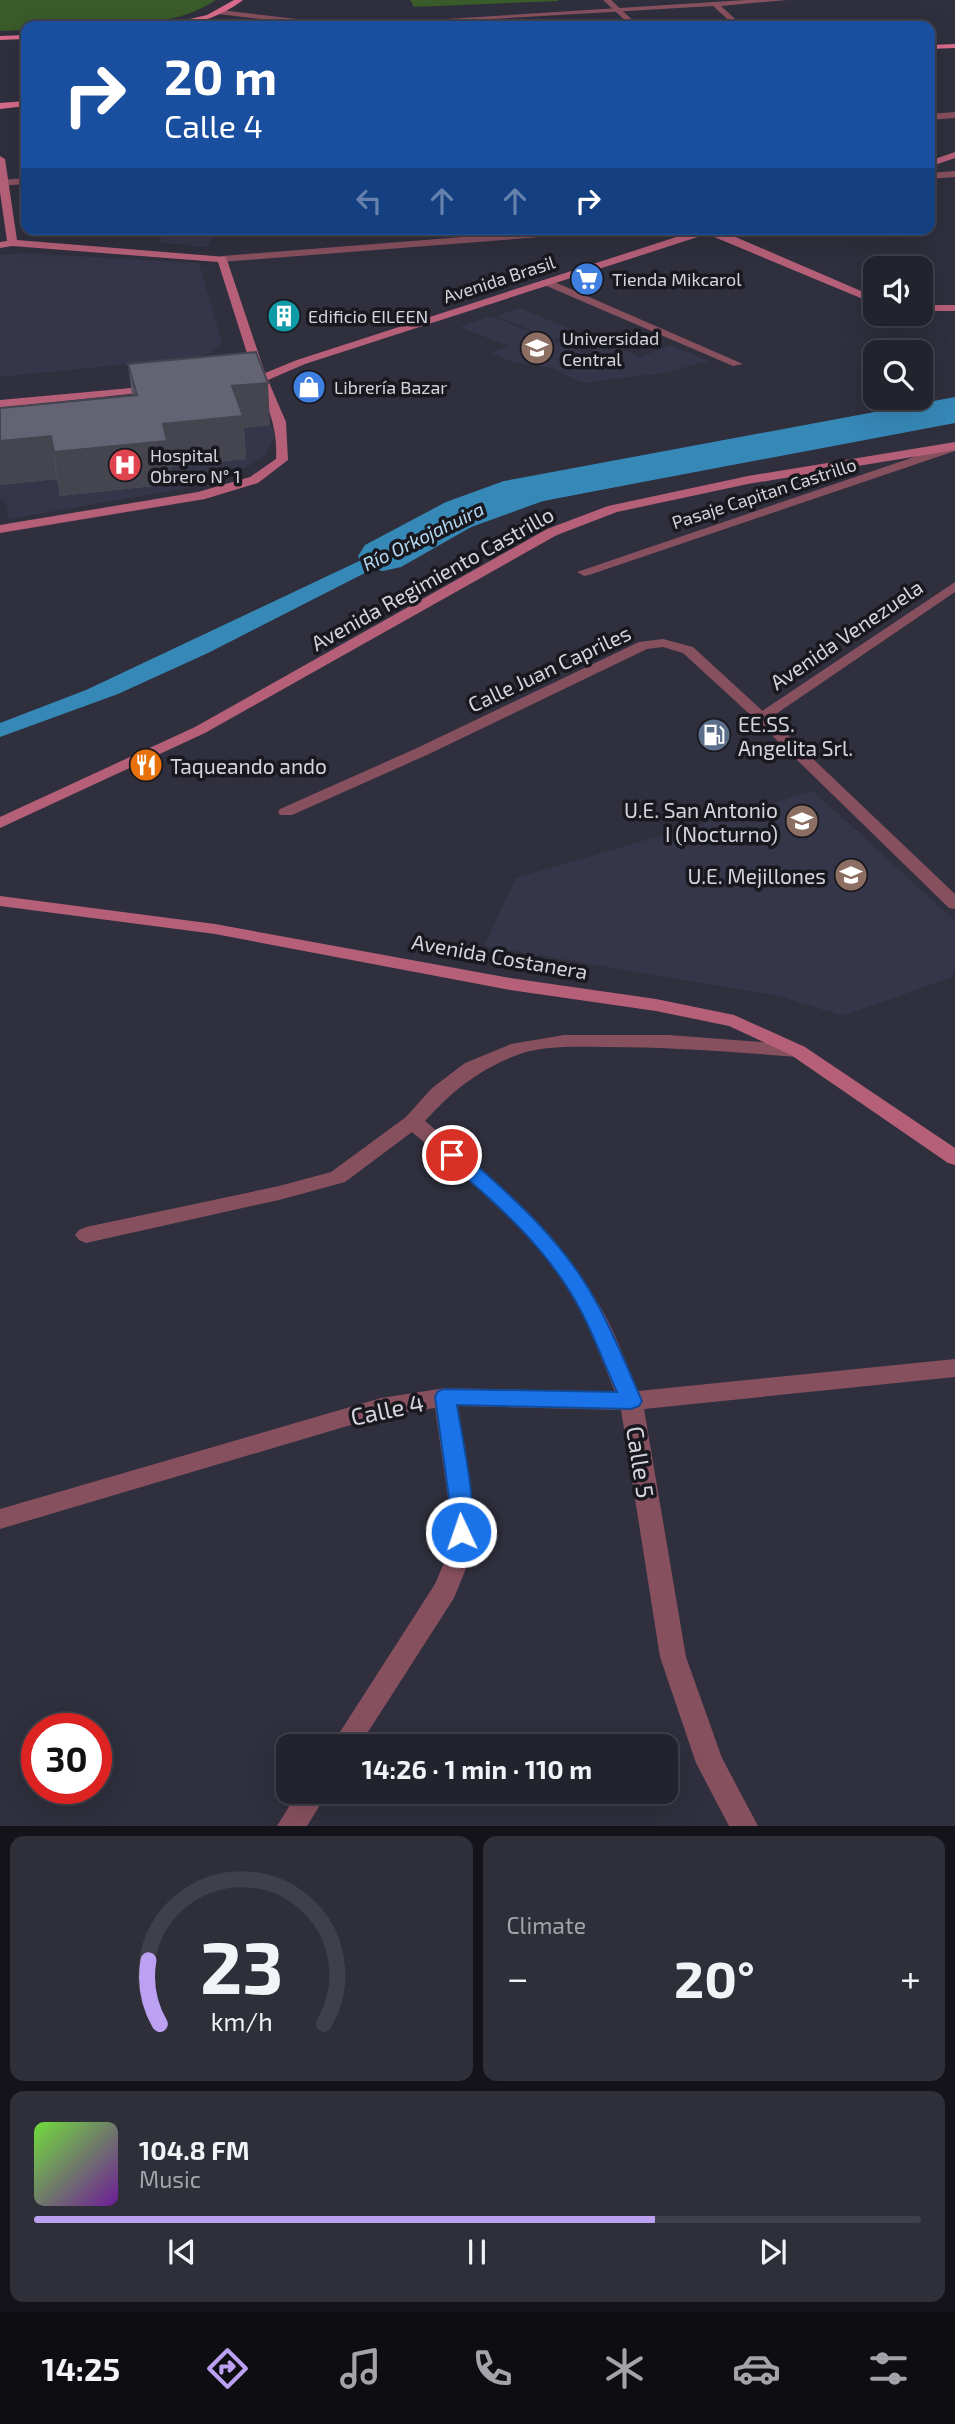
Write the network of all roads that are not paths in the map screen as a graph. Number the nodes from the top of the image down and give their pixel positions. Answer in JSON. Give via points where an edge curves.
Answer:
{"nodes":[{"id":1,"x":239,"y":0,"type":"edge"},
{"id":2,"x":607,"y":0,"type":"edge"},
{"id":3,"x":783,"y":0,"type":"edge"},
{"id":4,"x":715,"y":4,"type":"junction"},
{"id":5,"x":618,"y":9,"type":"junction"},
{"id":6,"x":221,"y":12,"type":"junction"},
{"id":7,"x":184,"y":21,"type":"edge"},
{"id":8,"x":297,"y":21,"type":"edge"},
{"id":9,"x":421,"y":21,"type":"edge"},
{"id":10,"x":630,"y":21,"type":"edge"},
{"id":11,"x":734,"y":21,"type":"edge"},
{"id":12,"x":21,"y":37,"type":"edge"},
{"id":13,"x":935,"y":37,"type":"edge"},
{"id":14,"x":942,"y":37,"type":"dead end"},
{"id":15,"x":0,"y":39,"type":"edge"},
{"id":16,"x":955,"y":46,"type":"edge"},
{"id":17,"x":935,"y":47,"type":"edge"},
{"id":18,"x":21,"y":104,"type":"edge"},
{"id":19,"x":0,"y":106,"type":"edge"},
{"id":20,"x":955,"y":115,"type":"edge"},
{"id":21,"x":935,"y":117,"type":"edge"},
{"id":22,"x":955,"y":155,"type":"edge"},
{"id":23,"x":0,"y":159,"type":"edge"},
{"id":24,"x":935,"y":161,"type":"edge"},
{"id":25,"x":955,"y":174,"type":"edge"},
{"id":26,"x":935,"y":176,"type":"edge"},
{"id":27,"x":21,"y":181,"type":"edge"},
{"id":28,"x":2,"y":183,"type":"edge"},
{"id":29,"x":530,"y":235,"type":"edge"},
{"id":30,"x":690,"y":235,"type":"edge"},
{"id":31,"x":722,"y":235,"type":"edge"},
{"id":32,"x":12,"y":243,"type":"junction"},
{"id":33,"x":0,"y":245,"type":"edge"},
{"id":34,"x":222,"y":260,"type":"junction"},
{"id":35,"x":547,"y":282,"type":"junction"},
{"id":36,"x":863,"y":296,"type":"edge"},
{"id":37,"x":933,"y":308,"type":"edge"},
{"id":38,"x":955,"y":308,"type":"edge"},
{"id":39,"x":737,"y":364,"type":"dead end"},
{"id":40,"x":259,"y":373,"type":"junction"},
{"id":41,"x":232,"y":376,"type":"edge"},
{"id":42,"x":162,"y":383,"type":"edge"},
{"id":43,"x":107,"y":389,"type":"junction"},
{"id":44,"x":0,"y":393,"type":"edge"},
{"id":45,"x":0,"y":404,"type":"edge"},
{"id":46,"x":955,"y":447,"type":"edge"},
{"id":47,"x":0,"y":529,"type":"edge"},
{"id":48,"x":584,"y":572,"type":"dead end"},
{"id":49,"x":955,"y":586,"type":"edge"},
{"id":50,"x":761,"y":718,"type":"junction"},
{"id":51,"x":286,"y":812,"type":"dead end"},
{"id":52,"x":0,"y":823,"type":"edge"},
{"id":53,"x":0,"y":901,"type":"edge"},
{"id":54,"x":955,"y":904,"type":"edge"},
{"id":55,"x":798,"y":1051,"type":"junction"},
{"id":56,"x":413,"y":1122,"type":"junction"},
{"id":57,"x":955,"y":1158,"type":"edge"},
{"id":58,"x":86,"y":1235,"type":"dead end"},
{"id":59,"x":955,"y":1368,"type":"edge"},
{"id":60,"x":445,"y":1397,"type":"junction"},
{"id":61,"x":631,"y":1401,"type":"junction"},
{"id":62,"x":0,"y":1519,"type":"edge"},
{"id":63,"x":352,"y":1734,"type":"edge"},
{"id":64,"x":306,"y":1804,"type":"edge"},
{"id":65,"x":291,"y":1825,"type":"edge"},
{"id":66,"x":744,"y":1825,"type":"edge"}],
"edges":[{"from":1,"to":6,"type":"main road"},
{"from":2,"to":5,"type":"street"},
{"from":3,"to":4,"type":"street"},
{"from":4,"to":5,"type":"street"},
{"from":4,"to":11,"type":"street"},
{"from":5,"to":9,"type":"street"},
{"from":5,"to":10,"type":"street"},
{"from":6,"to":7,"type":"main road"},
{"from":6,"to":8,"type":"street"},
{"from":12,"to":15,"type":"main road"},
{"from":13,"to":14,"type":"main road"},
{"from":16,"to":17,"type":"main road"},
{"from":18,"to":19,"type":"main road"},
{"from":20,"to":21,"type":"street"},
{"from":22,"to":24,"type":"main road"},
{"from":23,"to":28,"type":"main road"},
{"from":25,"to":26,"type":"street"},
{"from":27,"to":28,"type":"street"},
{"from":28,"to":32,"type":"main road"},
{"from":29,"to":34,"type":"street"},
{"from":30,"to":35,"type":"main road","name":"Avenida Brasil"},
{"from":31,"to":36,"type":"main road"},
{"from":32,"to":33,"type":"main road"},
{"from":32,"to":34,"type":"main road"},
{"from":34,"to":40,"type":"main road"},
{"from":35,"to":39,"type":"street"},
{"from":35,"to":40,"type":"main road","name":"Avenida Brasil"},
{"from":37,"to":38,"type":"main road"},
{"from":40,"to":41,"type":"main road","name":"Avenida Brasil"},
{"from":40,"to":47,"type":"main road","via":[[285,438],[282,460],[254,480],[200,496]]},
{"from":42,"to":43,"type":"main road"},
{"from":43,"to":44,"type":"main road"},
{"from":43,"to":45,"type":"main road"},
{"from":46,"to":48,"type":"street","name":"Pasaje Capitan Castrillo"},
{"from":46,"to":52,"type":"main road","name":"Avenida Regimiento Castrillo","via":[[748,480],[614,509],[552,533],[200,730]]},
{"from":49,"to":50,"type":"street","name":"Avenida Venezuela"},
{"from":50,"to":51,"type":"street","name":"Calle Juan Capriles","via":[[688,650],[663,643],[644,645]]},
{"from":50,"to":54,"type":"street","name":"Calle Juan Capriles"},
{"from":53,"to":55,"type":"main road","name":"Avenida Costanera","via":[[215,929],[510,984],[656,1005],[734,1021]]},
{"from":55,"to":56,"type":"street","via":[[669,1041],[564,1041],[518,1048],[472,1068],[439,1093]]},
{"from":55,"to":57,"type":"main road","name":"Avenida Costanera"},
{"from":56,"to":58,"type":"street","via":[[338,1177]]},
{"from":56,"to":61,"type":"street","name":"Calle 5","via":[[510,1205],[548,1246],[590,1308]]},
{"from":59,"to":61,"type":"street","name":"Calle 4"},
{"from":60,"to":61,"type":"street","name":"Calle 4"},
{"from":60,"to":62,"type":"street","name":"Calle 4","via":[[381,1407]]},
{"from":60,"to":63,"type":"street","via":[[462,1512],[461,1551],[445,1590]]},
{"from":61,"to":66,"type":"street","name":"Calle 5","via":[[673,1657],[710,1763]]},
{"from":64,"to":65,"type":"street"}]}
